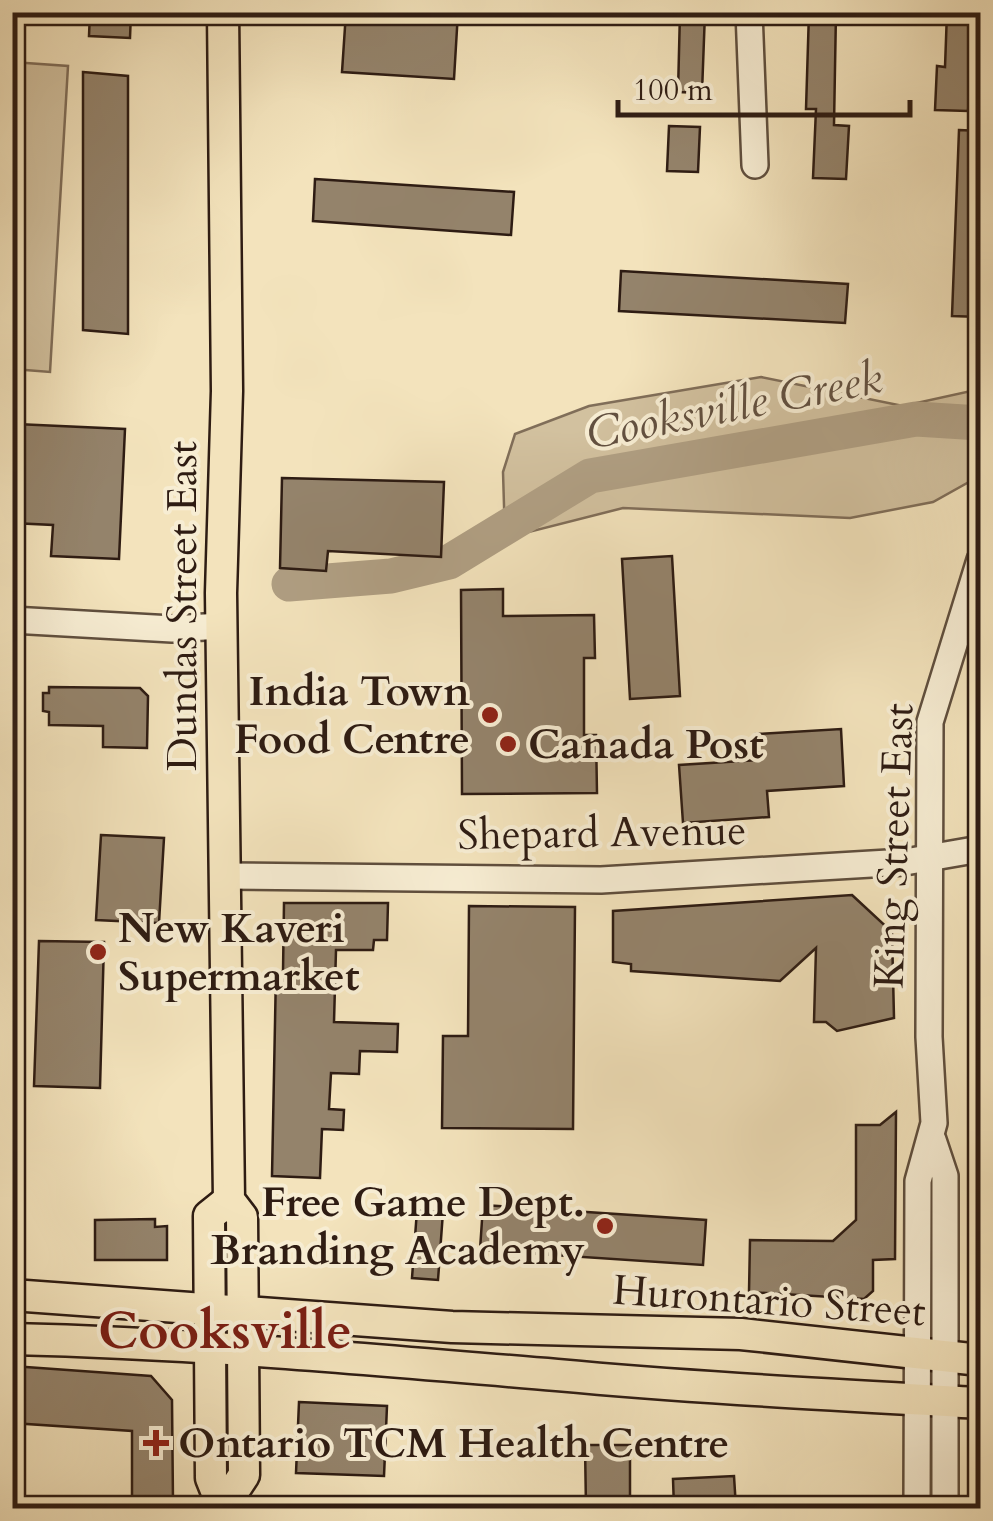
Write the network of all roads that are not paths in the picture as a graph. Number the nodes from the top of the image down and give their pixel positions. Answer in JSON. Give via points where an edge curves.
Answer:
{"nodes":[{"id":1,"x":223,"y":12,"type":"edge"},
{"id":2,"x":749,"y":12,"type":"edge"},
{"id":3,"x":755,"y":165,"type":"dead end"},
{"id":4,"x":980,"y":560,"type":"edge"},
{"id":5,"x":12,"y":620,"type":"edge"},
{"id":6,"x":221,"y":626,"type":"junction"},
{"id":7,"x":980,"y":849,"type":"edge"},
{"id":8,"x":928,"y":857,"type":"junction"},
{"id":9,"x":223,"y":876,"type":"junction"},
{"id":10,"x":229,"y":1200,"type":"junction"},
{"id":11,"x":12,"y":1295,"type":"edge"},
{"id":12,"x":209,"y":1310,"type":"junction"},
{"id":13,"x":243,"y":1312,"type":"junction"},
{"id":14,"x":12,"y":1339,"type":"edge"},
{"id":15,"x":210,"y":1345,"type":"junction"},
{"id":16,"x":243,"y":1348,"type":"junction"},
{"id":17,"x":929,"y":1355,"type":"junction"},
{"id":18,"x":980,"y":1360,"type":"edge"},
{"id":19,"x":929,"y":1400,"type":"junction"},
{"id":20,"x":980,"y":1403,"type":"edge"},
{"id":21,"x":224,"y":1508,"type":"edge"},
{"id":22,"x":916,"y":1508,"type":"edge"},
{"id":23,"x":944,"y":1508,"type":"edge"}],
"edges":[{"from":1,"to":6,"type":"main road","name":"Dundas Street East"},
{"from":2,"to":3,"type":"street"},
{"from":4,"to":8,"type":"street","name":"King Street East","via":[[930,722]]},
{"from":5,"to":6,"type":"street"},
{"from":6,"to":9,"type":"main road","name":"Dundas Street East"},
{"from":7,"to":8,"type":"street","name":"Shepard Avenue"},
{"from":8,"to":9,"type":"street","name":"Shepard Avenue","via":[[600,880]]},
{"from":8,"to":17,"type":"street","name":"King Street East","via":[[933,1140],[918,1181]]},
{"from":9,"to":10,"type":"main road","name":"Dundas Street East"},
{"from":10,"to":12,"type":"main road","name":"Dundas Street East","via":[[208,1216]]},
{"from":10,"to":13,"type":"main road","name":"Dundas Street East","via":[[242,1217]]},
{"from":11,"to":12,"type":"main road","name":"Hurontario Street"},
{"from":12,"to":13,"type":"main road","name":"Hurontario Street"},
{"from":12,"to":15,"type":"main road"},
{"from":13,"to":16,"type":"main road","name":"Dundas Street East"},
{"from":13,"to":17,"type":"main road","name":"Hurontario Street","via":[[452,1328],[741,1334]]},
{"from":14,"to":15,"type":"main road","name":"Hurontario Street"},
{"from":15,"to":16,"type":"main road","name":"Hurontario Street"},
{"from":15,"to":21,"type":"main road","via":[[211,1478]]},
{"from":16,"to":19,"type":"main road","name":"Hurontario Street"},
{"from":16,"to":21,"type":"main road","name":"Dundas Street East","via":[[244,1475]]},
{"from":17,"to":18,"type":"main road","name":"Hurontario Street"},
{"from":17,"to":19,"type":"street","name":"King Street East"},
{"from":19,"to":20,"type":"main road","name":"Hurontario Street"},
{"from":19,"to":22,"type":"street"},
{"from":19,"to":23,"type":"street"}]}
